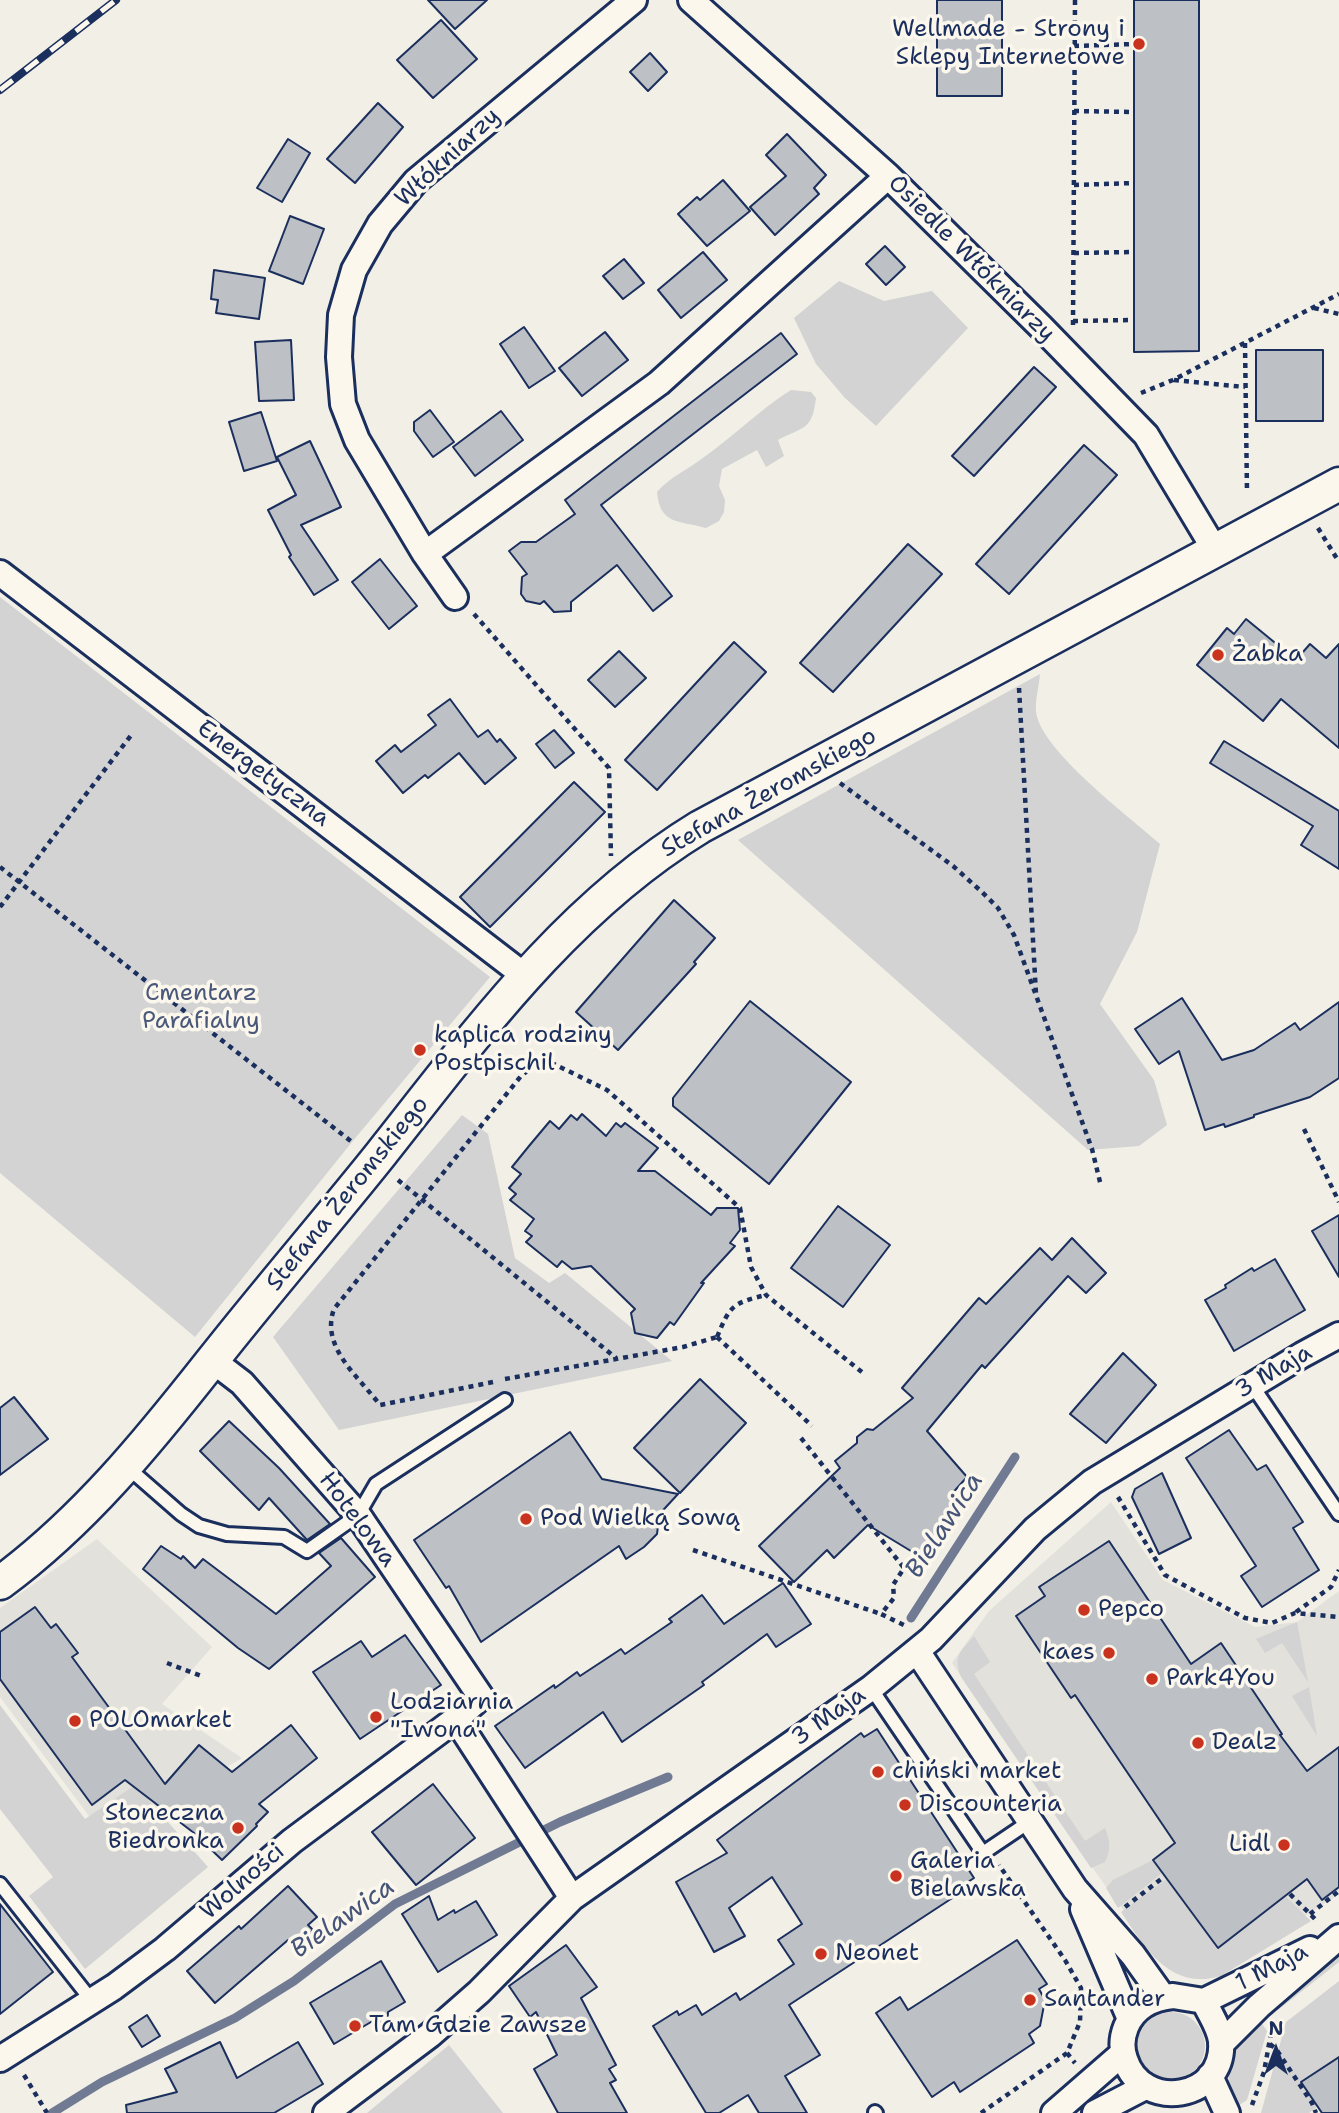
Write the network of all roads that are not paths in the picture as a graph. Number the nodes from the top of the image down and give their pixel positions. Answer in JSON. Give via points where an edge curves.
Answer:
{"nodes":[{"id":1,"x":634,"y":0,"type":"edge"},
{"id":2,"x":691,"y":0,"type":"edge"},
{"id":3,"x":888,"y":176,"type":"junction"},
{"id":4,"x":1339,"y":484,"type":"edge"},
{"id":5,"x":1215,"y":550,"type":"junction"},
{"id":6,"x":425,"y":554,"type":"junction"},
{"id":7,"x":0,"y":573,"type":"edge"},
{"id":8,"x":455,"y":597,"type":"road end"},
{"id":9,"x":525,"y":976,"type":"junction"},
{"id":10,"x":1339,"y":1335,"type":"edge"},
{"id":11,"x":212,"y":1360,"type":"junction"},
{"id":12,"x":1252,"y":1385,"type":"junction"},
{"id":13,"x":505,"y":1400,"type":"dead end"},
{"id":14,"x":125,"y":1466,"type":"junction"},
{"id":15,"x":1339,"y":1514,"type":"edge"},
{"id":16,"x":358,"y":1515,"type":"junction"},
{"id":17,"x":0,"y":1583,"type":"edge"},
{"id":18,"x":923,"y":1645,"type":"junction"},
{"id":19,"x":871,"y":1688,"type":"junction"},
{"id":20,"x":481,"y":1697,"type":"joint"},
{"id":21,"x":456,"y":1719,"type":"junction"},
{"id":22,"x":1029,"y":1822,"type":"junction"},
{"id":23,"x":0,"y":1884,"type":"edge"},
{"id":24,"x":1074,"y":1889,"type":"junction"},
{"id":25,"x":572,"y":1898,"type":"junction"},
{"id":26,"x":1335,"y":1928,"type":"edge"},
{"id":27,"x":1163,"y":1997,"type":"junction"},
{"id":28,"x":92,"y":2001,"type":"junction"},
{"id":29,"x":1204,"y":2001,"type":"junction"},
{"id":30,"x":1130,"y":2019,"type":"junction"},
{"id":31,"x":1221,"y":2044,"type":"junction"},
{"id":32,"x":1123,"y":2053,"type":"junction"},
{"id":33,"x":0,"y":2059,"type":"edge"},
{"id":34,"x":1210,"y":2076,"type":"junction"},
{"id":35,"x":1145,"y":2087,"type":"junction"},
{"id":36,"x":1187,"y":2103,"type":"edge"},
{"id":37,"x":326,"y":2113,"type":"edge"},
{"id":38,"x":1054,"y":2113,"type":"edge"},
{"id":39,"x":1094,"y":2113,"type":"edge"},
{"id":40,"x":1227,"y":2113,"type":"edge"}],
"edges":[{"from":1,"to":6,"type":"street","name":"Włókniarzy","via":[[416,181],[380,224],[355,270],[341,315],[344,404],[357,440]]},
{"from":2,"to":3,"type":"street","name":"Osiedle Włókniarzy"},
{"from":3,"to":5,"type":"street","name":"Osiedle Włókniarzy","via":[[1146,435]]},
{"from":3,"to":6,"type":"street","via":[[659,383]]},
{"from":4,"to":5,"type":"street","name":"Stefana Żeromskiego"},
{"from":5,"to":9,"type":"street","name":"Stefana Żeromskiego","via":[[700,827],[612,892]]},
{"from":6,"to":8,"type":"street","name":"Włókniarzy"},
{"from":7,"to":9,"type":"street","name":"Energetyczna"},
{"from":9,"to":11,"type":"street","name":"Stefana Żeromskiego"},
{"from":10,"to":12,"type":"street","name":"3 Maja"},
{"from":11,"to":14,"type":"street","name":"Stefana Żeromskiego"},
{"from":11,"to":16,"type":"street","name":"Hotelowa","via":[[242,1383]]},
{"from":12,"to":15,"type":"lane"},
{"from":12,"to":18,"type":"street","name":"3 Maja","via":[[1104,1473],[1035,1529]]},
{"from":13,"to":16,"type":"lane","via":[[376,1484]]},
{"from":14,"to":16,"type":"lane","via":[[181,1514],[210,1531],[284,1537],[307,1551]]},
{"from":14,"to":17,"type":"street","name":"Stefana Żeromskiego","via":[[53,1540]]},
{"from":16,"to":20,"type":"street","name":"Hotelowa"},
{"from":18,"to":19,"type":"street","name":"3 Maja"},
{"from":18,"to":22,"type":"street"},
{"from":19,"to":22,"type":"lane","via":[[984,1853]]},
{"from":19,"to":25,"type":"street","name":"3 Maja"},
{"from":20,"to":21,"type":"street","name":"Wolności"},
{"from":21,"to":25,"type":"street"},
{"from":21,"to":28,"type":"street","name":"Wolności","via":[[310,1827],[165,1949]]},
{"from":22,"to":24,"type":"street"},
{"from":23,"to":28,"type":"lane"},
{"from":24,"to":27,"type":"street","via":[[1133,1955]]},
{"from":24,"to":30,"type":"street"},
{"from":25,"to":37,"type":"street","name":"3 Maja","via":[[430,2035]]},
{"from":26,"to":29,"type":"street","name":"1 Maja"},
{"from":26,"to":31,"type":"street","name":"1 Maja"},
{"from":27,"to":29,"type":"street"},
{"from":27,"to":30,"type":"street","via":[[1144,2005]]},
{"from":28,"to":33,"type":"street","name":"Wolności"},
{"from":29,"to":31,"type":"street"},
{"from":30,"to":32,"type":"street"},
{"from":31,"to":34,"type":"street"},
{"from":32,"to":35,"type":"street","via":[[1134,2078]]},
{"from":32,"to":38,"type":"street"},
{"from":34,"to":36,"type":"street","via":[[1192,2090]]},
{"from":34,"to":40,"type":"street"},
{"from":35,"to":36,"type":"street"},
{"from":35,"to":39,"type":"street"}]}
